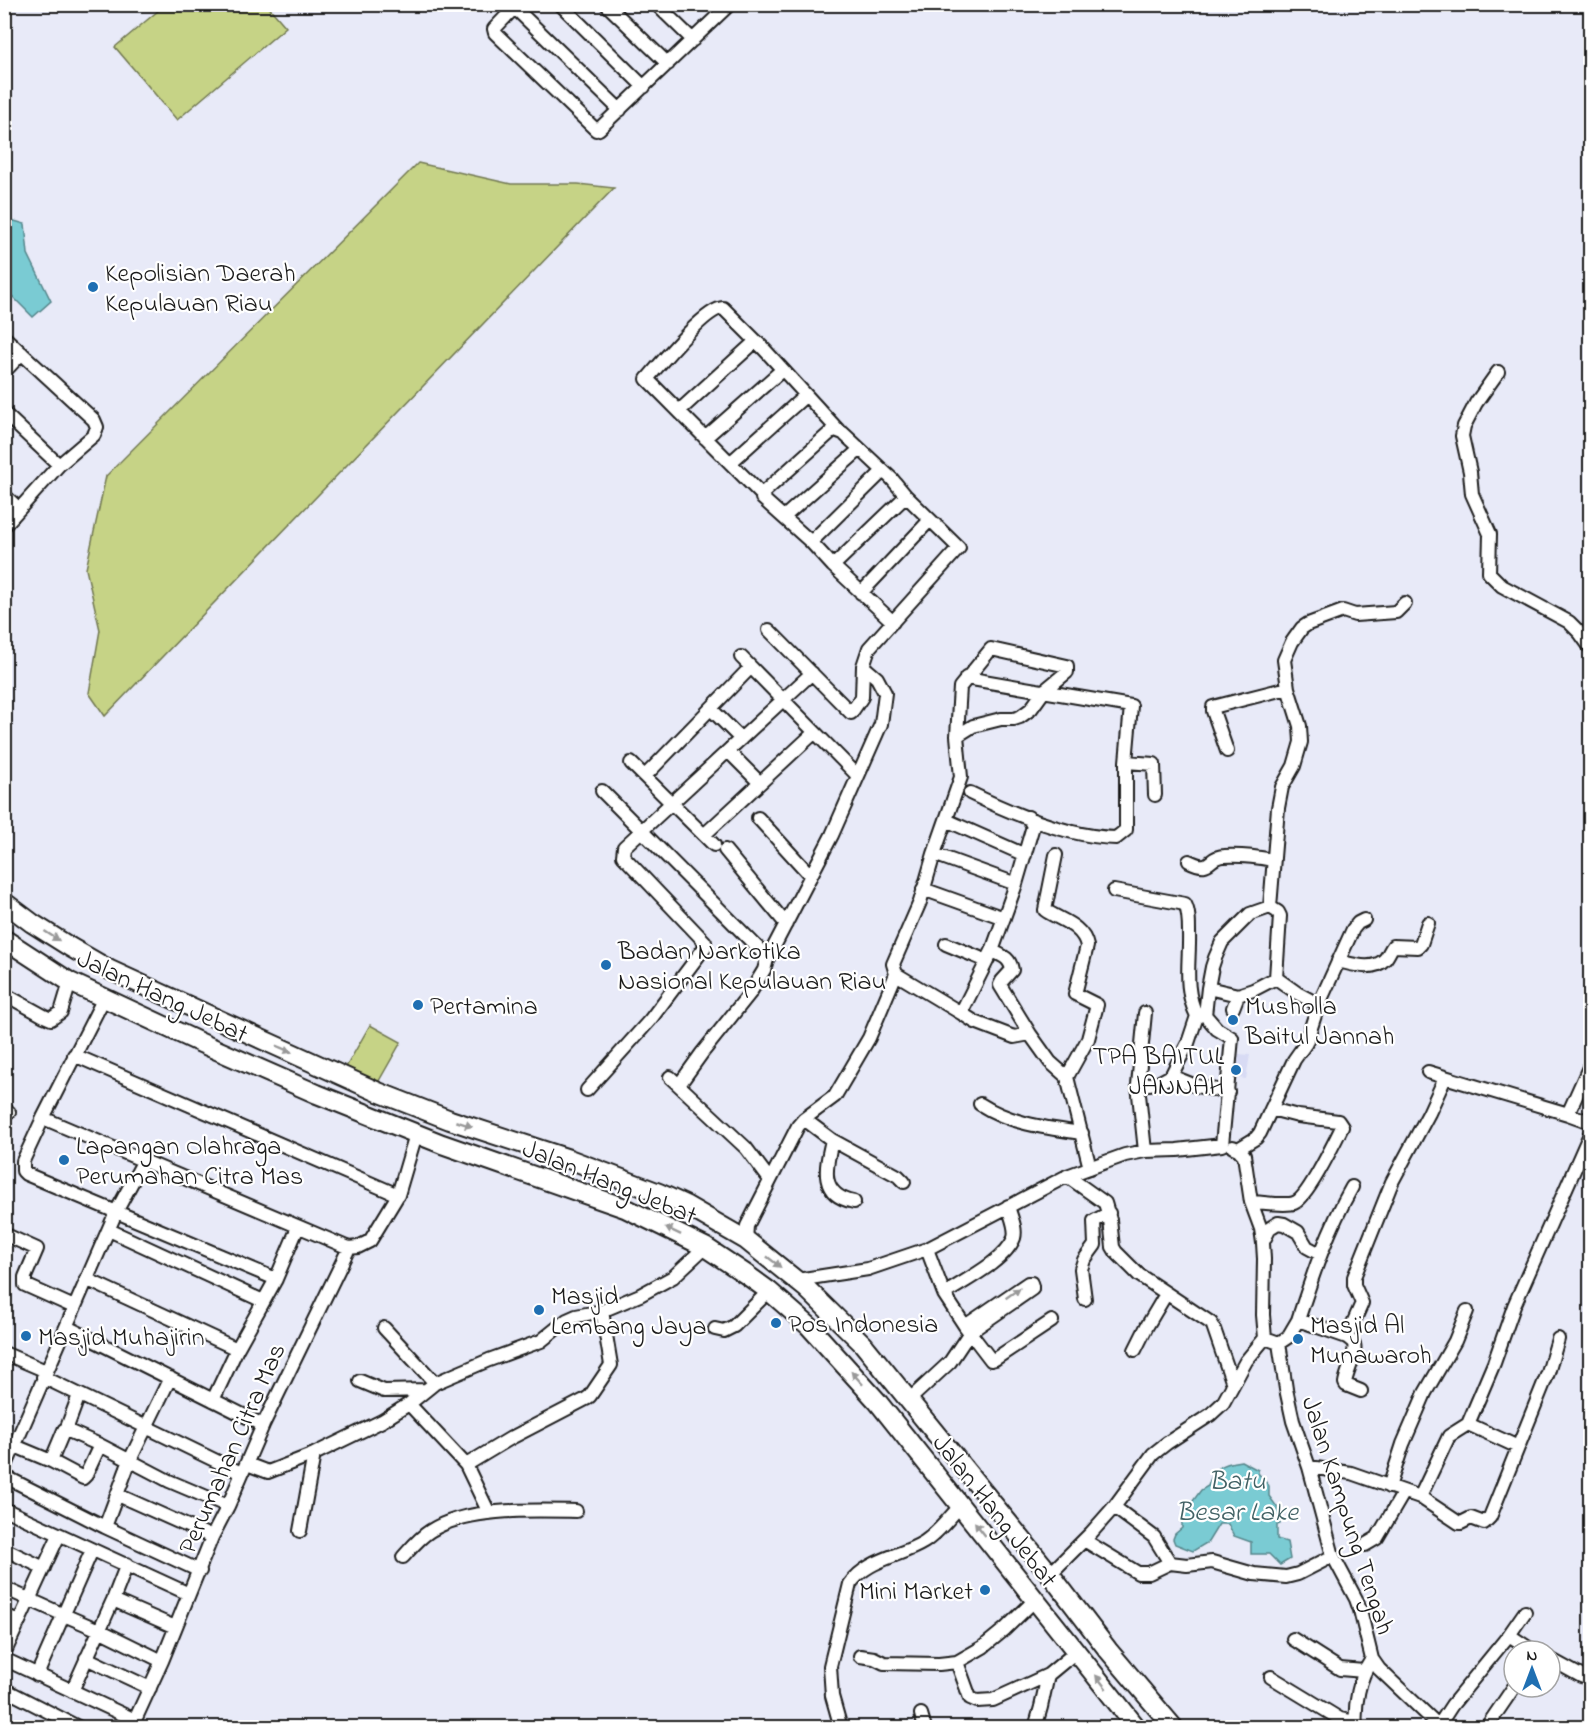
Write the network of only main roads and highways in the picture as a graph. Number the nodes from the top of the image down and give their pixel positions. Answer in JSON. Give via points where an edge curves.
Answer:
{"nodes":[{"id":1,"x":4,"y":903,"type":"edge"},
{"id":2,"x":4,"y":939,"type":"edge"},
{"id":3,"x":634,"y":1184,"type":"junction"},
{"id":4,"x":624,"y":1208,"type":"junction"},
{"id":5,"x":1146,"y":1696,"type":"junction"},
{"id":6,"x":1124,"y":1713,"type":"junction"},
{"id":7,"x":1137,"y":1728,"type":"edge"},
{"id":8,"x":1174,"y":1728,"type":"edge"}],
"edges":[{"from":1,"to":3,"type":"highway","one_way":true,"via":[[110,970],[378,1092]]},
{"from":2,"to":4,"type":"highway","name":"Jalan Hang Jebat","via":[[70,982],[317,1094],[416,1134]]},
{"from":3,"to":4,"type":"highway"},
{"from":3,"to":5,"type":"highway","one_way":true,"via":[[687,1206],[746,1240],[830,1310],[909,1400]]},
{"from":6,"to":4,"type":"highway","name":"Jalan Hang Jebat","one_way":true,"via":[[877,1401],[809,1326],[769,1291],[705,1247]]},
{"from":5,"to":6,"type":"highway"},
{"from":5,"to":8,"type":"highway"},
{"from":6,"to":7,"type":"highway","name":"Jalan Hang Jebat"}]}
